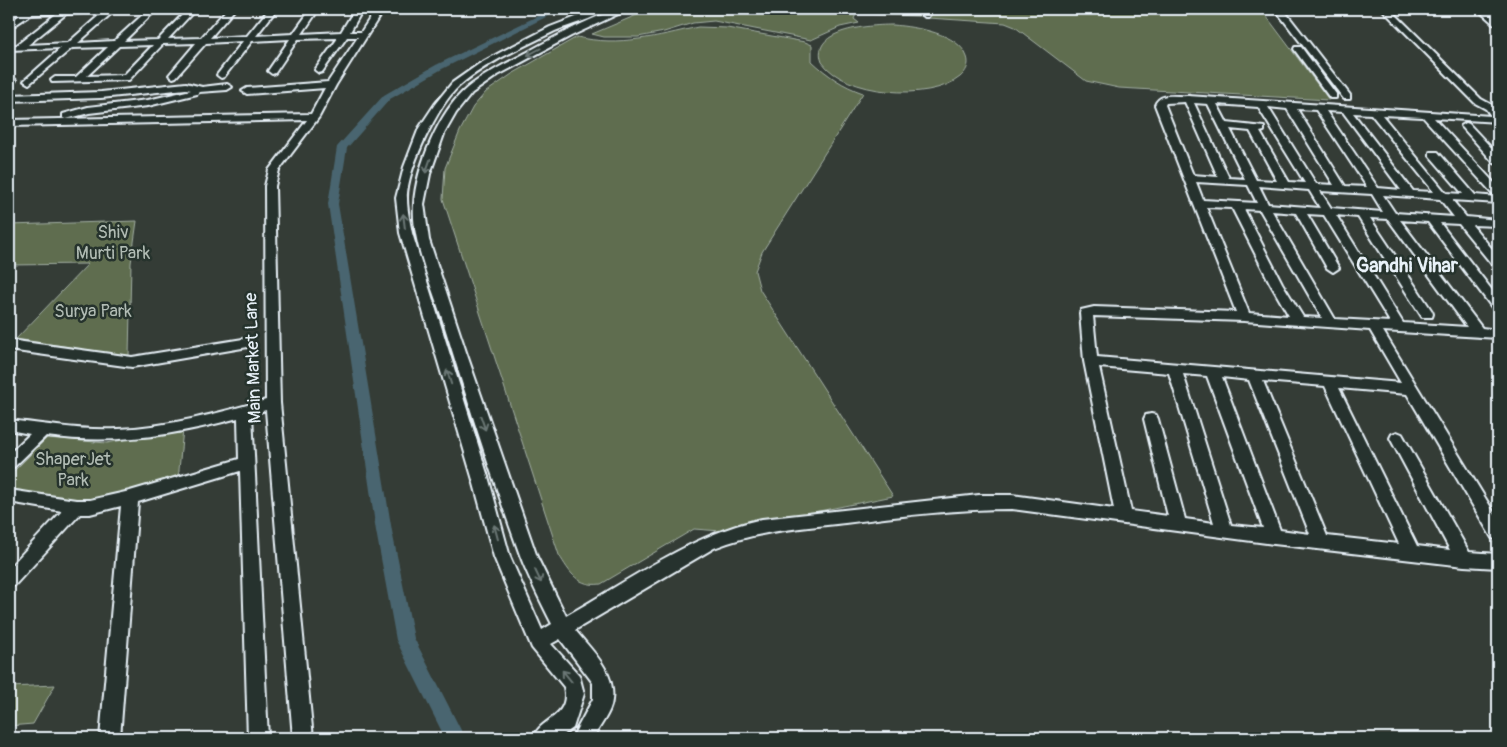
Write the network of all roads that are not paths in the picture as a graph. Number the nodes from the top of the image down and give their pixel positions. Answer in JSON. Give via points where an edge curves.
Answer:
{"nodes":[{"id":1,"x":111,"y":9,"type":"edge"},
{"id":2,"x":135,"y":9,"type":"edge"},
{"id":3,"x":153,"y":9,"type":"edge"},
{"id":4,"x":192,"y":9,"type":"edge"},
{"id":5,"x":232,"y":9,"type":"edge"},
{"id":6,"x":273,"y":9,"type":"edge"},
{"id":7,"x":316,"y":9,"type":"edge"},
{"id":8,"x":359,"y":9,"type":"edge"},
{"id":9,"x":380,"y":9,"type":"edge"},
{"id":10,"x":603,"y":9,"type":"edge"},
{"id":11,"x":625,"y":9,"type":"edge"},
{"id":12,"x":1269,"y":9,"type":"edge"},
{"id":13,"x":1279,"y":9,"type":"edge"},
{"id":14,"x":1386,"y":9,"type":"edge"},
{"id":15,"x":1394,"y":9,"type":"edge"},
{"id":16,"x":1483,"y":9,"type":"edge"},
{"id":17,"x":66,"y":10,"type":"edge"},
{"id":18,"x":31,"y":11,"type":"edge"},
{"id":19,"x":9,"y":13,"type":"edge"},
{"id":20,"x":1498,"y":22,"type":"edge"},
{"id":21,"x":9,"y":27,"type":"edge"},
{"id":22,"x":553,"y":29,"type":"junction"},
{"id":23,"x":365,"y":34,"type":"junction"},
{"id":24,"x":568,"y":34,"type":"junction"},
{"id":25,"x":344,"y":35,"type":"junction"},
{"id":26,"x":295,"y":37,"type":"junction"},
{"id":27,"x":249,"y":39,"type":"junction"},
{"id":28,"x":204,"y":40,"type":"junction"},
{"id":29,"x":159,"y":42,"type":"junction"},
{"id":30,"x":115,"y":44,"type":"junction"},
{"id":31,"x":69,"y":45,"type":"junction"},
{"id":32,"x":20,"y":47,"type":"junction"},
{"id":33,"x":9,"y":48,"type":"edge"},
{"id":34,"x":319,"y":70,"type":"dead end"},
{"id":35,"x":272,"y":72,"type":"dead end"},
{"id":36,"x":173,"y":75,"type":"dead end"},
{"id":37,"x":221,"y":75,"type":"dead end"},
{"id":38,"x":79,"y":79,"type":"junction"},
{"id":39,"x":55,"y":80,"type":"dead end"},
{"id":40,"x":29,"y":81,"type":"dead end"},
{"id":41,"x":330,"y":85,"type":"junction"},
{"id":42,"x":227,"y":87,"type":"dead end"},
{"id":43,"x":202,"y":90,"type":"junction"},
{"id":44,"x":248,"y":91,"type":"dead end"},
{"id":45,"x":1333,"y":96,"type":"dead end"},
{"id":46,"x":1347,"y":97,"type":"dead end"},
{"id":47,"x":9,"y":98,"type":"edge"},
{"id":48,"x":1188,"y":100,"type":"junction"},
{"id":49,"x":1211,"y":101,"type":"junction"},
{"id":50,"x":1261,"y":104,"type":"junction"},
{"id":51,"x":1290,"y":106,"type":"junction"},
{"id":52,"x":1320,"y":108,"type":"junction"},
{"id":53,"x":1488,"y":108,"type":"junction"},
{"id":54,"x":1346,"y":110,"type":"junction"},
{"id":55,"x":1374,"y":111,"type":"junction"},
{"id":56,"x":1426,"y":115,"type":"junction"},
{"id":57,"x":314,"y":116,"type":"junction"},
{"id":58,"x":1498,"y":119,"type":"edge"},
{"id":59,"x":51,"y":121,"type":"junction"},
{"id":60,"x":9,"y":123,"type":"edge"},
{"id":61,"x":1437,"y":124,"type":"junction"},
{"id":62,"x":1224,"y":126,"type":"junction"},
{"id":63,"x":1466,"y":126,"type":"junction"},
{"id":64,"x":1253,"y":128,"type":"junction"},
{"id":65,"x":1498,"y":128,"type":"edge"},
{"id":66,"x":1277,"y":130,"type":"junction"},
{"id":67,"x":1434,"y":154,"type":"dead end"},
{"id":68,"x":1498,"y":161,"type":"edge"},
{"id":69,"x":1190,"y":178,"type":"junction"},
{"id":70,"x":1225,"y":180,"type":"junction"},
{"id":71,"x":1252,"y":182,"type":"junction"},
{"id":72,"x":1285,"y":185,"type":"junction"},
{"id":73,"x":1312,"y":187,"type":"junction"},
{"id":74,"x":1342,"y":189,"type":"junction"},
{"id":75,"x":1374,"y":191,"type":"junction"},
{"id":76,"x":1498,"y":193,"type":"edge"},
{"id":77,"x":1410,"y":194,"type":"junction"},
{"id":78,"x":1444,"y":196,"type":"junction"},
{"id":79,"x":1472,"y":198,"type":"junction"},
{"id":80,"x":1498,"y":200,"type":"edge"},
{"id":81,"x":1200,"y":203,"type":"junction"},
{"id":82,"x":1236,"y":205,"type":"junction"},
{"id":83,"x":1264,"y":207,"type":"junction"},
{"id":84,"x":1299,"y":209,"type":"junction"},
{"id":85,"x":1327,"y":211,"type":"junction"},
{"id":86,"x":1361,"y":213,"type":"junction"},
{"id":87,"x":1391,"y":215,"type":"junction"},
{"id":88,"x":1432,"y":219,"type":"junction"},
{"id":89,"x":1462,"y":220,"type":"junction"},
{"id":90,"x":1496,"y":225,"type":"edge"},
{"id":91,"x":1498,"y":264,"type":"edge"},
{"id":92,"x":1333,"y":268,"type":"dead end"},
{"id":93,"x":1498,"y":307,"type":"edge"},
{"id":94,"x":1427,"y":314,"type":"dead end"},
{"id":95,"x":1244,"y":317,"type":"junction"},
{"id":96,"x":1299,"y":321,"type":"junction"},
{"id":97,"x":1331,"y":323,"type":"junction"},
{"id":98,"x":1374,"y":326,"type":"junction"},
{"id":99,"x":1399,"y":327,"type":"junction"},
{"id":100,"x":1478,"y":333,"type":"junction"},
{"id":101,"x":1498,"y":334,"type":"edge"},
{"id":102,"x":9,"y":344,"type":"edge"},
{"id":103,"x":243,"y":344,"type":"dead end"},
{"id":104,"x":1091,"y":361,"type":"junction"},
{"id":105,"x":1174,"y":370,"type":"junction"},
{"id":106,"x":1213,"y":373,"type":"junction"},
{"id":107,"x":1254,"y":376,"type":"junction"},
{"id":108,"x":1330,"y":383,"type":"junction"},
{"id":109,"x":1411,"y":389,"type":"junction"},
{"id":110,"x":273,"y":403,"type":"junction"},
{"id":111,"x":245,"y":411,"type":"junction"},
{"id":112,"x":1152,"y":419,"type":"dead end"},
{"id":113,"x":9,"y":425,"type":"edge"},
{"id":114,"x":42,"y":431,"type":"junction"},
{"id":115,"x":1396,"y":438,"type":"dead end"},
{"id":116,"x":12,"y":463,"type":"edge"},
{"id":117,"x":246,"y":463,"type":"junction"},
{"id":118,"x":9,"y":496,"type":"edge"},
{"id":119,"x":130,"y":498,"type":"junction"},
{"id":120,"x":76,"y":507,"type":"junction"},
{"id":121,"x":1124,"y":518,"type":"junction"},
{"id":122,"x":1178,"y":524,"type":"junction"},
{"id":123,"x":1225,"y":531,"type":"junction"},
{"id":124,"x":1498,"y":533,"type":"edge"},
{"id":125,"x":1274,"y":537,"type":"junction"},
{"id":126,"x":1321,"y":542,"type":"junction"},
{"id":127,"x":1411,"y":552,"type":"junction"},
{"id":128,"x":1464,"y":559,"type":"junction"},
{"id":129,"x":1498,"y":561,"type":"edge"},
{"id":130,"x":9,"y":580,"type":"edge"},
{"id":131,"x":562,"y":626,"type":"junction"},
{"id":132,"x":538,"y":642,"type":"junction"},
{"id":133,"x":553,"y":731,"type":"edge"},
{"id":134,"x":110,"y":738,"type":"edge"},
{"id":135,"x":258,"y":738,"type":"edge"},
{"id":136,"x":303,"y":738,"type":"edge"},
{"id":137,"x":583,"y":738,"type":"edge"}],
"edges":[{"from":1,"to":2,"type":"street"},
{"from":1,"to":17,"type":"street"},
{"from":1,"to":31,"type":"street"},
{"from":3,"to":30,"type":"street"},
{"from":4,"to":29,"type":"street"},
{"from":5,"to":28,"type":"street"},
{"from":6,"to":27,"type":"street"},
{"from":7,"to":26,"type":"street"},
{"from":8,"to":25,"type":"street"},
{"from":9,"to":23,"type":"street","name":"Main Market Lane"},
{"from":10,"to":22,"type":"street"},
{"from":11,"to":24,"type":"street"},
{"from":12,"to":45,"type":"street"},
{"from":13,"to":46,"type":"street"},
{"from":14,"to":53,"type":"street"},
{"from":15,"to":53,"type":"street","via":[[1487,102]]},
{"from":16,"to":20,"type":"highway"},
{"from":17,"to":18,"type":"street"},
{"from":17,"to":32,"type":"street"},
{"from":18,"to":19,"type":"street"},
{"from":18,"to":21,"type":"street"},
{"from":22,"to":24,"type":"street"},
{"from":132,"to":22,"type":"street","one_way":true,"via":[[502,557],[406,233],[401,198],[424,128],[456,85],[482,66]]},
{"from":23,"to":25,"type":"street"},
{"from":23,"to":41,"type":"street","name":"Main Market Lane"},
{"from":24,"to":131,"type":"street","one_way":true,"via":[[495,73],[469,91],[439,134],[418,204],[423,240],[506,491],[530,558]]},
{"from":25,"to":26,"type":"street"},
{"from":25,"to":34,"type":"street"},
{"from":26,"to":27,"type":"street"},
{"from":26,"to":35,"type":"street"},
{"from":27,"to":28,"type":"street"},
{"from":27,"to":37,"type":"street"},
{"from":28,"to":29,"type":"street"},
{"from":28,"to":36,"type":"street"},
{"from":29,"to":30,"type":"street"},
{"from":29,"to":38,"type":"street","via":[[126,78]]},
{"from":30,"to":31,"type":"street"},
{"from":30,"to":38,"type":"street"},
{"from":31,"to":32,"type":"street"},
{"from":31,"to":40,"type":"street"},
{"from":32,"to":33,"type":"street"},
{"from":38,"to":39,"type":"street"},
{"from":41,"to":44,"type":"street"},
{"from":41,"to":57,"type":"street","name":"Main Market Lane"},
{"from":42,"to":43,"type":"street"},
{"from":43,"to":47,"type":"street","via":[[186,86],[101,95]]},
{"from":43,"to":59,"type":"street","via":[[148,103],[88,110]]},
{"from":48,"to":49,"type":"street"},
{"from":48,"to":69,"type":"street","via":[[1162,100],[1160,106]]},
{"from":48,"to":70,"type":"street"},
{"from":49,"to":50,"type":"street"},
{"from":49,"to":62,"type":"street"},
{"from":50,"to":51,"type":"street"},
{"from":50,"to":66,"type":"street"},
{"from":51,"to":52,"type":"street"},
{"from":51,"to":74,"type":"street"},
{"from":52,"to":54,"type":"street"},
{"from":52,"to":75,"type":"street"},
{"from":53,"to":58,"type":"street"},
{"from":54,"to":55,"type":"street"},
{"from":54,"to":77,"type":"street"},
{"from":55,"to":56,"type":"street"},
{"from":55,"to":78,"type":"street"},
{"from":56,"to":58,"type":"street"},
{"from":56,"to":61,"type":"street"},
{"from":57,"to":59,"type":"street"},
{"from":57,"to":110,"type":"street","name":"Main Market Lane","via":[[271,178]]},
{"from":59,"to":60,"type":"street"},
{"from":61,"to":63,"type":"street"},
{"from":61,"to":76,"type":"street"},
{"from":62,"to":64,"type":"street"},
{"from":62,"to":71,"type":"street"},
{"from":63,"to":65,"type":"street"},
{"from":63,"to":68,"type":"street"},
{"from":64,"to":66,"type":"street"},
{"from":64,"to":72,"type":"street"},
{"from":66,"to":73,"type":"street"},
{"from":67,"to":79,"type":"street"},
{"from":69,"to":70,"type":"street"},
{"from":69,"to":81,"type":"street"},
{"from":70,"to":71,"type":"street"},
{"from":71,"to":72,"type":"street"},
{"from":71,"to":83,"type":"street"},
{"from":72,"to":73,"type":"street"},
{"from":73,"to":74,"type":"street"},
{"from":73,"to":85,"type":"street"},
{"from":74,"to":75,"type":"street"},
{"from":75,"to":77,"type":"street"},
{"from":75,"to":87,"type":"street"},
{"from":77,"to":78,"type":"street"},
{"from":78,"to":79,"type":"street"},
{"from":78,"to":89,"type":"street"},
{"from":79,"to":80,"type":"street"},
{"from":81,"to":82,"type":"street"},
{"from":81,"to":95,"type":"street"},
{"from":82,"to":83,"type":"street"},
{"from":82,"to":96,"type":"street"},
{"from":83,"to":84,"type":"street"},
{"from":83,"to":97,"type":"street"},
{"from":84,"to":85,"type":"street"},
{"from":84,"to":92,"type":"street"},
{"from":85,"to":86,"type":"street"},
{"from":85,"to":99,"type":"street"},
{"from":86,"to":87,"type":"street"},
{"from":86,"to":94,"type":"street"},
{"from":87,"to":88,"type":"street"},
{"from":87,"to":100,"type":"street"},
{"from":88,"to":89,"type":"street"},
{"from":88,"to":93,"type":"street"},
{"from":89,"to":90,"type":"street"},
{"from":89,"to":91,"type":"street"},
{"from":95,"to":96,"type":"street"},
{"from":95,"to":104,"type":"street","via":[[1090,312],[1085,316]]},
{"from":96,"to":97,"type":"street"},
{"from":97,"to":98,"type":"street"},
{"from":98,"to":99,"type":"street"},
{"from":98,"to":109,"type":"street"},
{"from":99,"to":100,"type":"street"},
{"from":100,"to":101,"type":"street"},
{"from":102,"to":103,"type":"street","via":[[132,362]]},
{"from":104,"to":105,"type":"street"},
{"from":104,"to":121,"type":"street"},
{"from":105,"to":106,"type":"street"},
{"from":105,"to":123,"type":"street"},
{"from":106,"to":107,"type":"street"},
{"from":106,"to":125,"type":"street"},
{"from":107,"to":108,"type":"street"},
{"from":107,"to":126,"type":"street"},
{"from":108,"to":109,"type":"street"},
{"from":108,"to":127,"type":"street"},
{"from":109,"to":124,"type":"street"},
{"from":110,"to":111,"type":"street"},
{"from":110,"to":136,"type":"street","name":"Main Market Lane"},
{"from":111,"to":114,"type":"street","via":[[134,434]]},
{"from":111,"to":117,"type":"street"},
{"from":112,"to":122,"type":"street"},
{"from":113,"to":114,"type":"street"},
{"from":114,"to":116,"type":"street"},
{"from":115,"to":128,"type":"street"},
{"from":117,"to":119,"type":"street"},
{"from":117,"to":135,"type":"street"},
{"from":118,"to":120,"type":"street"},
{"from":119,"to":120,"type":"street","via":[[100,508]]},
{"from":119,"to":134,"type":"street"},
{"from":120,"to":130,"type":"street"},
{"from":121,"to":122,"type":"street"},
{"from":121,"to":131,"type":"street","via":[[1041,504],[979,502],[762,526],[708,543]]},
{"from":122,"to":123,"type":"street"},
{"from":123,"to":125,"type":"street"},
{"from":125,"to":126,"type":"street"},
{"from":126,"to":127,"type":"street"},
{"from":127,"to":128,"type":"street"},
{"from":128,"to":129,"type":"street"},
{"from":131,"to":132,"type":"street"},
{"from":131,"to":137,"type":"street","via":[[602,681],[603,701]]},
{"from":133,"to":132,"type":"street","one_way":true,"via":[[575,694],[572,682]]},
{"from":133,"to":137,"type":"street"}]}
